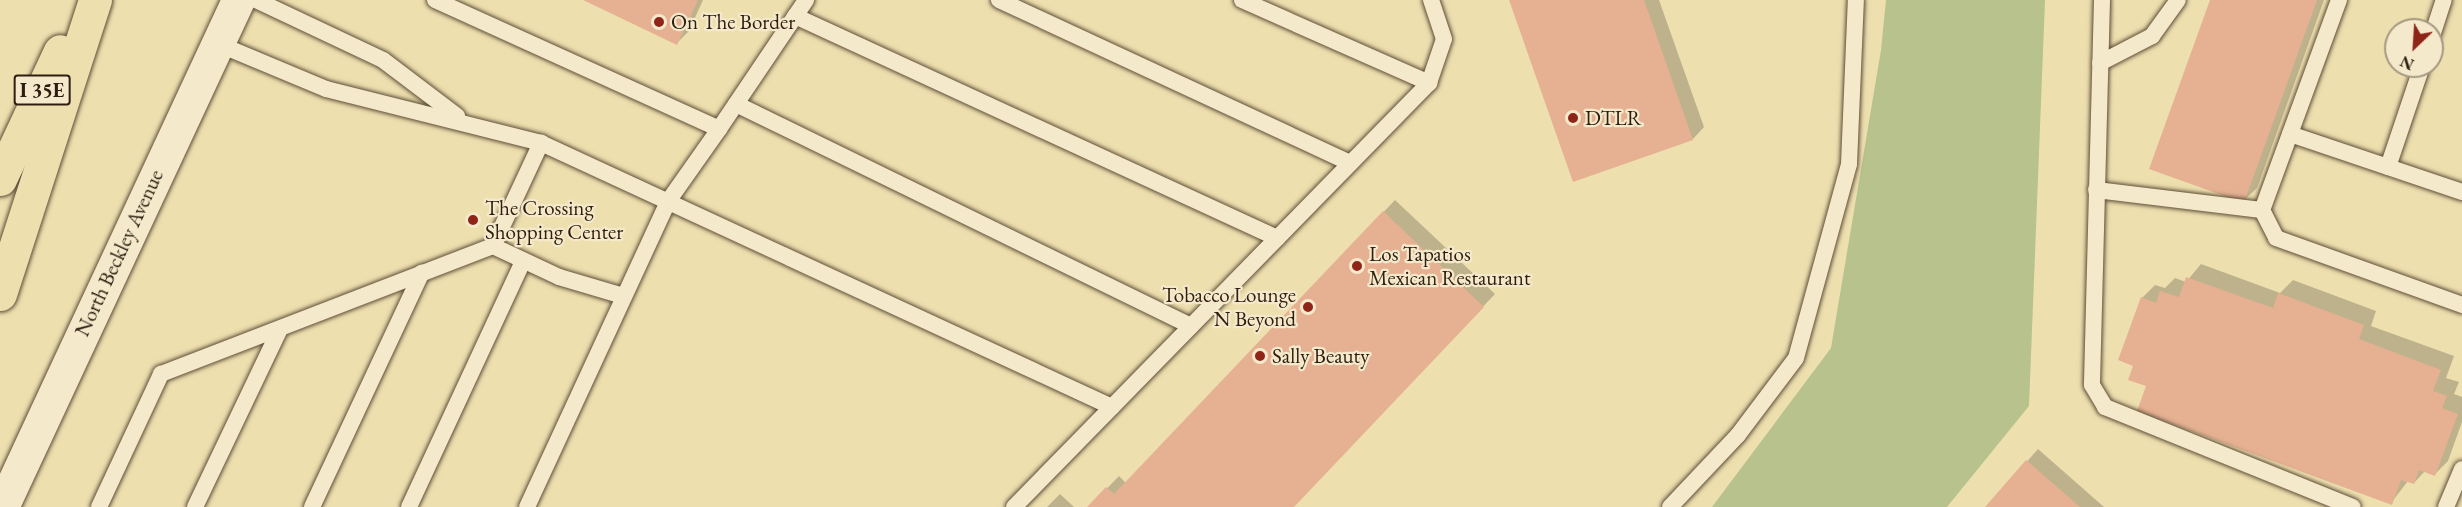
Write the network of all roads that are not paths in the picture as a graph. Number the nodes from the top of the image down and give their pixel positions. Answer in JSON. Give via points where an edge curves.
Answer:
{"nodes":[{"id":1,"x":84,"y":0,"type":"edge"},
{"id":2,"x":95,"y":0,"type":"edge"},
{"id":3,"x":238,"y":0,"type":"edge"},
{"id":4,"x":255,"y":0,"type":"edge"},
{"id":5,"x":435,"y":0,"type":"edge"},
{"id":6,"x":806,"y":0,"type":"edge"},
{"id":7,"x":999,"y":0,"type":"edge"},
{"id":8,"x":1242,"y":0,"type":"edge"},
{"id":9,"x":1431,"y":0,"type":"edge"},
{"id":10,"x":1856,"y":0,"type":"edge"},
{"id":11,"x":2102,"y":0,"type":"edge"},
{"id":12,"x":2178,"y":0,"type":"edge"},
{"id":13,"x":2339,"y":0,"type":"edge"},
{"id":14,"x":2444,"y":0,"type":"edge"},
{"id":15,"x":795,"y":16,"type":"junction"},
{"id":16,"x":2438,"y":18,"type":"edge"},
{"id":17,"x":216,"y":44,"type":"junction"},
{"id":18,"x":2100,"y":63,"type":"junction"},
{"id":19,"x":2418,"y":78,"type":"edge"},
{"id":20,"x":1429,"y":82,"type":"junction"},
{"id":21,"x":736,"y":104,"type":"junction"},
{"id":22,"x":462,"y":120,"type":"junction"},
{"id":23,"x":719,"y":129,"type":"junction"},
{"id":24,"x":2290,"y":134,"type":"junction"},
{"id":25,"x":542,"y":143,"type":"junction"},
{"id":26,"x":1350,"y":162,"type":"junction"},
{"id":27,"x":2388,"y":167,"type":"junction"},
{"id":28,"x":0,"y":179,"type":"edge"},
{"id":29,"x":2096,"y":190,"type":"junction"},
{"id":30,"x":2462,"y":192,"type":"edge"},
{"id":31,"x":669,"y":200,"type":"junction"},
{"id":32,"x":2262,"y":210,"type":"junction"},
{"id":33,"x":1277,"y":238,"type":"junction"},
{"id":34,"x":493,"y":246,"type":"junction"},
{"id":35,"x":523,"y":261,"type":"junction"},
{"id":36,"x":422,"y":272,"type":"junction"},
{"id":37,"x":0,"y":294,"type":"edge"},
{"id":38,"x":623,"y":296,"type":"junction"},
{"id":39,"x":2462,"y":305,"type":"edge"},
{"id":40,"x":1191,"y":326,"type":"junction"},
{"id":41,"x":280,"y":329,"type":"junction"},
{"id":42,"x":1112,"y":407,"type":"junction"},
{"id":43,"x":2462,"y":469,"type":"edge"},
{"id":44,"x":2,"y":507,"type":"edge"},
{"id":45,"x":99,"y":507,"type":"edge"},
{"id":46,"x":195,"y":507,"type":"edge"},
{"id":47,"x":312,"y":507,"type":"edge"},
{"id":48,"x":409,"y":507,"type":"edge"},
{"id":49,"x":527,"y":507,"type":"edge"},
{"id":50,"x":1014,"y":507,"type":"edge"},
{"id":51,"x":1670,"y":507,"type":"edge"},
{"id":52,"x":2353,"y":507,"type":"edge"},
{"id":53,"x":2446,"y":507,"type":"edge"}],
"edges":[{"from":1,"to":28,"type":"highway","number":"I 35E"},
{"from":2,"to":37,"type":"highway"},
{"from":3,"to":17,"type":"main road","name":"North Beckley Avenue"},
{"from":4,"to":22,"type":"lane","via":[[383,60]]},
{"from":5,"to":23,"type":"lane"},
{"from":6,"to":15,"type":"lane"},
{"from":7,"to":26,"type":"lane"},
{"from":8,"to":20,"type":"lane"},
{"from":9,"to":20,"type":"lane","via":[[1444,39]]},
{"from":10,"to":51,"type":"lane","via":[[1849,164],[1796,358],[1738,435]]},
{"from":11,"to":18,"type":"lane"},
{"from":12,"to":18,"type":"lane","via":[[2151,36]]},
{"from":13,"to":24,"type":"lane"},
{"from":14,"to":16,"type":"lane"},
{"from":15,"to":21,"type":"lane"},
{"from":15,"to":33,"type":"lane"},
{"from":17,"to":22,"type":"lane","via":[[326,88]]},
{"from":17,"to":44,"type":"main road","name":"North Beckley Avenue"},
{"from":18,"to":29,"type":"lane"},
{"from":19,"to":27,"type":"lane"},
{"from":20,"to":26,"type":"lane"},
{"from":21,"to":23,"type":"lane"},
{"from":21,"to":40,"type":"lane"},
{"from":22,"to":25,"type":"lane"},
{"from":23,"to":31,"type":"lane"},
{"from":24,"to":27,"type":"lane"},
{"from":24,"to":32,"type":"lane"},
{"from":25,"to":31,"type":"lane"},
{"from":25,"to":34,"type":"lane"},
{"from":26,"to":33,"type":"lane"},
{"from":27,"to":30,"type":"lane"},
{"from":29,"to":32,"type":"lane"},
{"from":29,"to":52,"type":"lane","via":[[2092,385],[2105,406]]},
{"from":31,"to":38,"type":"lane"},
{"from":31,"to":42,"type":"lane"},
{"from":32,"to":39,"type":"lane","via":[[2276,238]]},
{"from":33,"to":40,"type":"lane"},
{"from":34,"to":35,"type":"lane"},
{"from":34,"to":36,"type":"lane"},
{"from":35,"to":38,"type":"lane"},
{"from":35,"to":48,"type":"lane"},
{"from":36,"to":41,"type":"lane"},
{"from":36,"to":47,"type":"lane"},
{"from":38,"to":49,"type":"lane"},
{"from":40,"to":42,"type":"lane"},
{"from":41,"to":45,"type":"lane","via":[[161,374]]},
{"from":41,"to":46,"type":"lane"},
{"from":42,"to":50,"type":"lane"},
{"from":43,"to":53,"type":"lane"}]}
